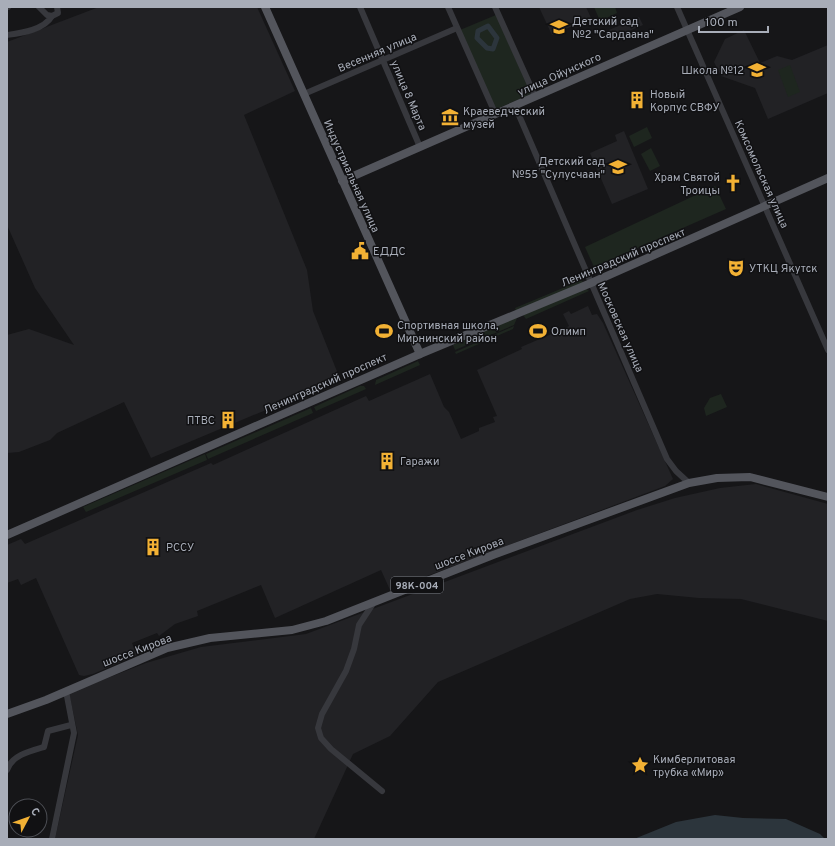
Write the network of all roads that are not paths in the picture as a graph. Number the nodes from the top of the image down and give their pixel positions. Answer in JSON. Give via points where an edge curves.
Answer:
{"nodes":[{"id":1,"x":39,"y":7,"type":"edge"},
{"id":2,"x":57,"y":7,"type":"edge"},
{"id":3,"x":360,"y":7,"type":"edge"},
{"id":4,"x":448,"y":7,"type":"edge"},
{"id":5,"x":495,"y":7,"type":"edge"},
{"id":6,"x":677,"y":7,"type":"edge"},
{"id":7,"x":740,"y":7,"type":"edge"},
{"id":8,"x":268,"y":8,"type":"edge"},
{"id":9,"x":52,"y":16,"type":"junction"},
{"id":10,"x":457,"y":28,"type":"junction"},
{"id":11,"x":687,"y":31,"type":"junction"},
{"id":12,"x":7,"y":35,"type":"edge"},
{"id":13,"x":383,"y":60,"type":"junction"},
{"id":14,"x":304,"y":94,"type":"junction"},
{"id":15,"x":535,"y":96,"type":"junction"},
{"id":16,"x":515,"y":106,"type":"junction"},
{"id":17,"x":495,"y":113,"type":"junction"},
{"id":18,"x":420,"y":147,"type":"junction"},
{"id":19,"x":828,"y":178,"type":"edge"},
{"id":20,"x":342,"y":181,"type":"junction"},
{"id":21,"x":765,"y":206,"type":"junction"},
{"id":22,"x":591,"y":283,"type":"junction"},
{"id":23,"x":828,"y":350,"type":"edge"},
{"id":24,"x":420,"y":354,"type":"junction"},
{"id":25,"x":689,"y":483,"type":"junction"},
{"id":26,"x":828,"y":497,"type":"edge"},
{"id":27,"x":7,"y":534,"type":"edge"},
{"id":28,"x":374,"y":602,"type":"junction"},
{"id":29,"x":66,"y":691,"type":"junction"},
{"id":30,"x":7,"y":714,"type":"edge"},
{"id":31,"x":72,"y":725,"type":"junction"},
{"id":32,"x":7,"y":770,"type":"edge"},
{"id":33,"x":382,"y":791,"type":"dead end"},
{"id":34,"x":52,"y":839,"type":"edge"}],
"edges":[{"from":1,"to":9,"type":"street","via":[[47,15]]},
{"from":2,"to":9,"type":"street","via":[[58,13]]},
{"from":3,"to":13,"type":"street","name":"улица 8 Марта"},
{"from":4,"to":10,"type":"street"},
{"from":5,"to":15,"type":"street"},
{"from":6,"to":11,"type":"street","name":"Комсомольская улица"},
{"from":7,"to":11,"type":"main road","name":"улица Ойунского"},
{"from":8,"to":14,"type":"main road","name":"Индустриальная улица"},
{"from":9,"to":12,"type":"street","via":[[45,23],[25,33]]},
{"from":10,"to":13,"type":"street","name":"Весенняя улица"},
{"from":10,"to":17,"type":"street"},
{"from":11,"to":15,"type":"main road","name":"улица Ойунского"},
{"from":11,"to":21,"type":"street","name":"Комсомольская улица"},
{"from":13,"to":14,"type":"street","name":"Весенняя улица"},
{"from":13,"to":18,"type":"street","name":"улица 8 Марта"},
{"from":14,"to":20,"type":"main road","name":"Индустриальная улица"},
{"from":15,"to":16,"type":"main road","name":"улица Ойунского"},
{"from":16,"to":17,"type":"main road","name":"улица Ойунского"},
{"from":16,"to":22,"type":"street","name":"Московская улица"},
{"from":17,"to":18,"type":"main road","name":"улица Ойунского"},
{"from":18,"to":20,"type":"main road","name":"улица Ойунского"},
{"from":19,"to":21,"type":"main road","name":"Ленинградский проспект"},
{"from":20,"to":24,"type":"main road","name":"Индустриальная улица"},
{"from":21,"to":22,"type":"main road","name":"Ленинградский проспект"},
{"from":21,"to":23,"type":"street","name":"Комсомольская улица"},
{"from":22,"to":24,"type":"main road","name":"Ленинградский проспект"},
{"from":22,"to":25,"type":"street","name":"Московская улица","via":[[668,459]]},
{"from":24,"to":27,"type":"main road","name":"Ленинградский проспект"},
{"from":25,"to":26,"type":"main road","name":"шоссе Кирова","number":"98К-004","via":[[716,478],[750,477]]},
{"from":25,"to":28,"type":"main road","name":"шоссе Кирова","number":"98К-004"},
{"from":28,"to":29,"type":"main road","name":"шоссе Кирова","number":"98К-004","via":[[303,628],[267,634],[210,638],[167,648]]},
{"from":28,"to":33,"type":"street","via":[[359,625],[346,671],[322,714],[318,728],[321,738],[331,749]]},
{"from":29,"to":30,"type":"main road","name":"шоссе Кирова","number":"98К-004"},
{"from":29,"to":31,"type":"street"},
{"from":31,"to":32,"type":"street","via":[[48,731],[44,747],[10,762]]},
{"from":31,"to":34,"type":"street","via":[[74,733]]}]}
